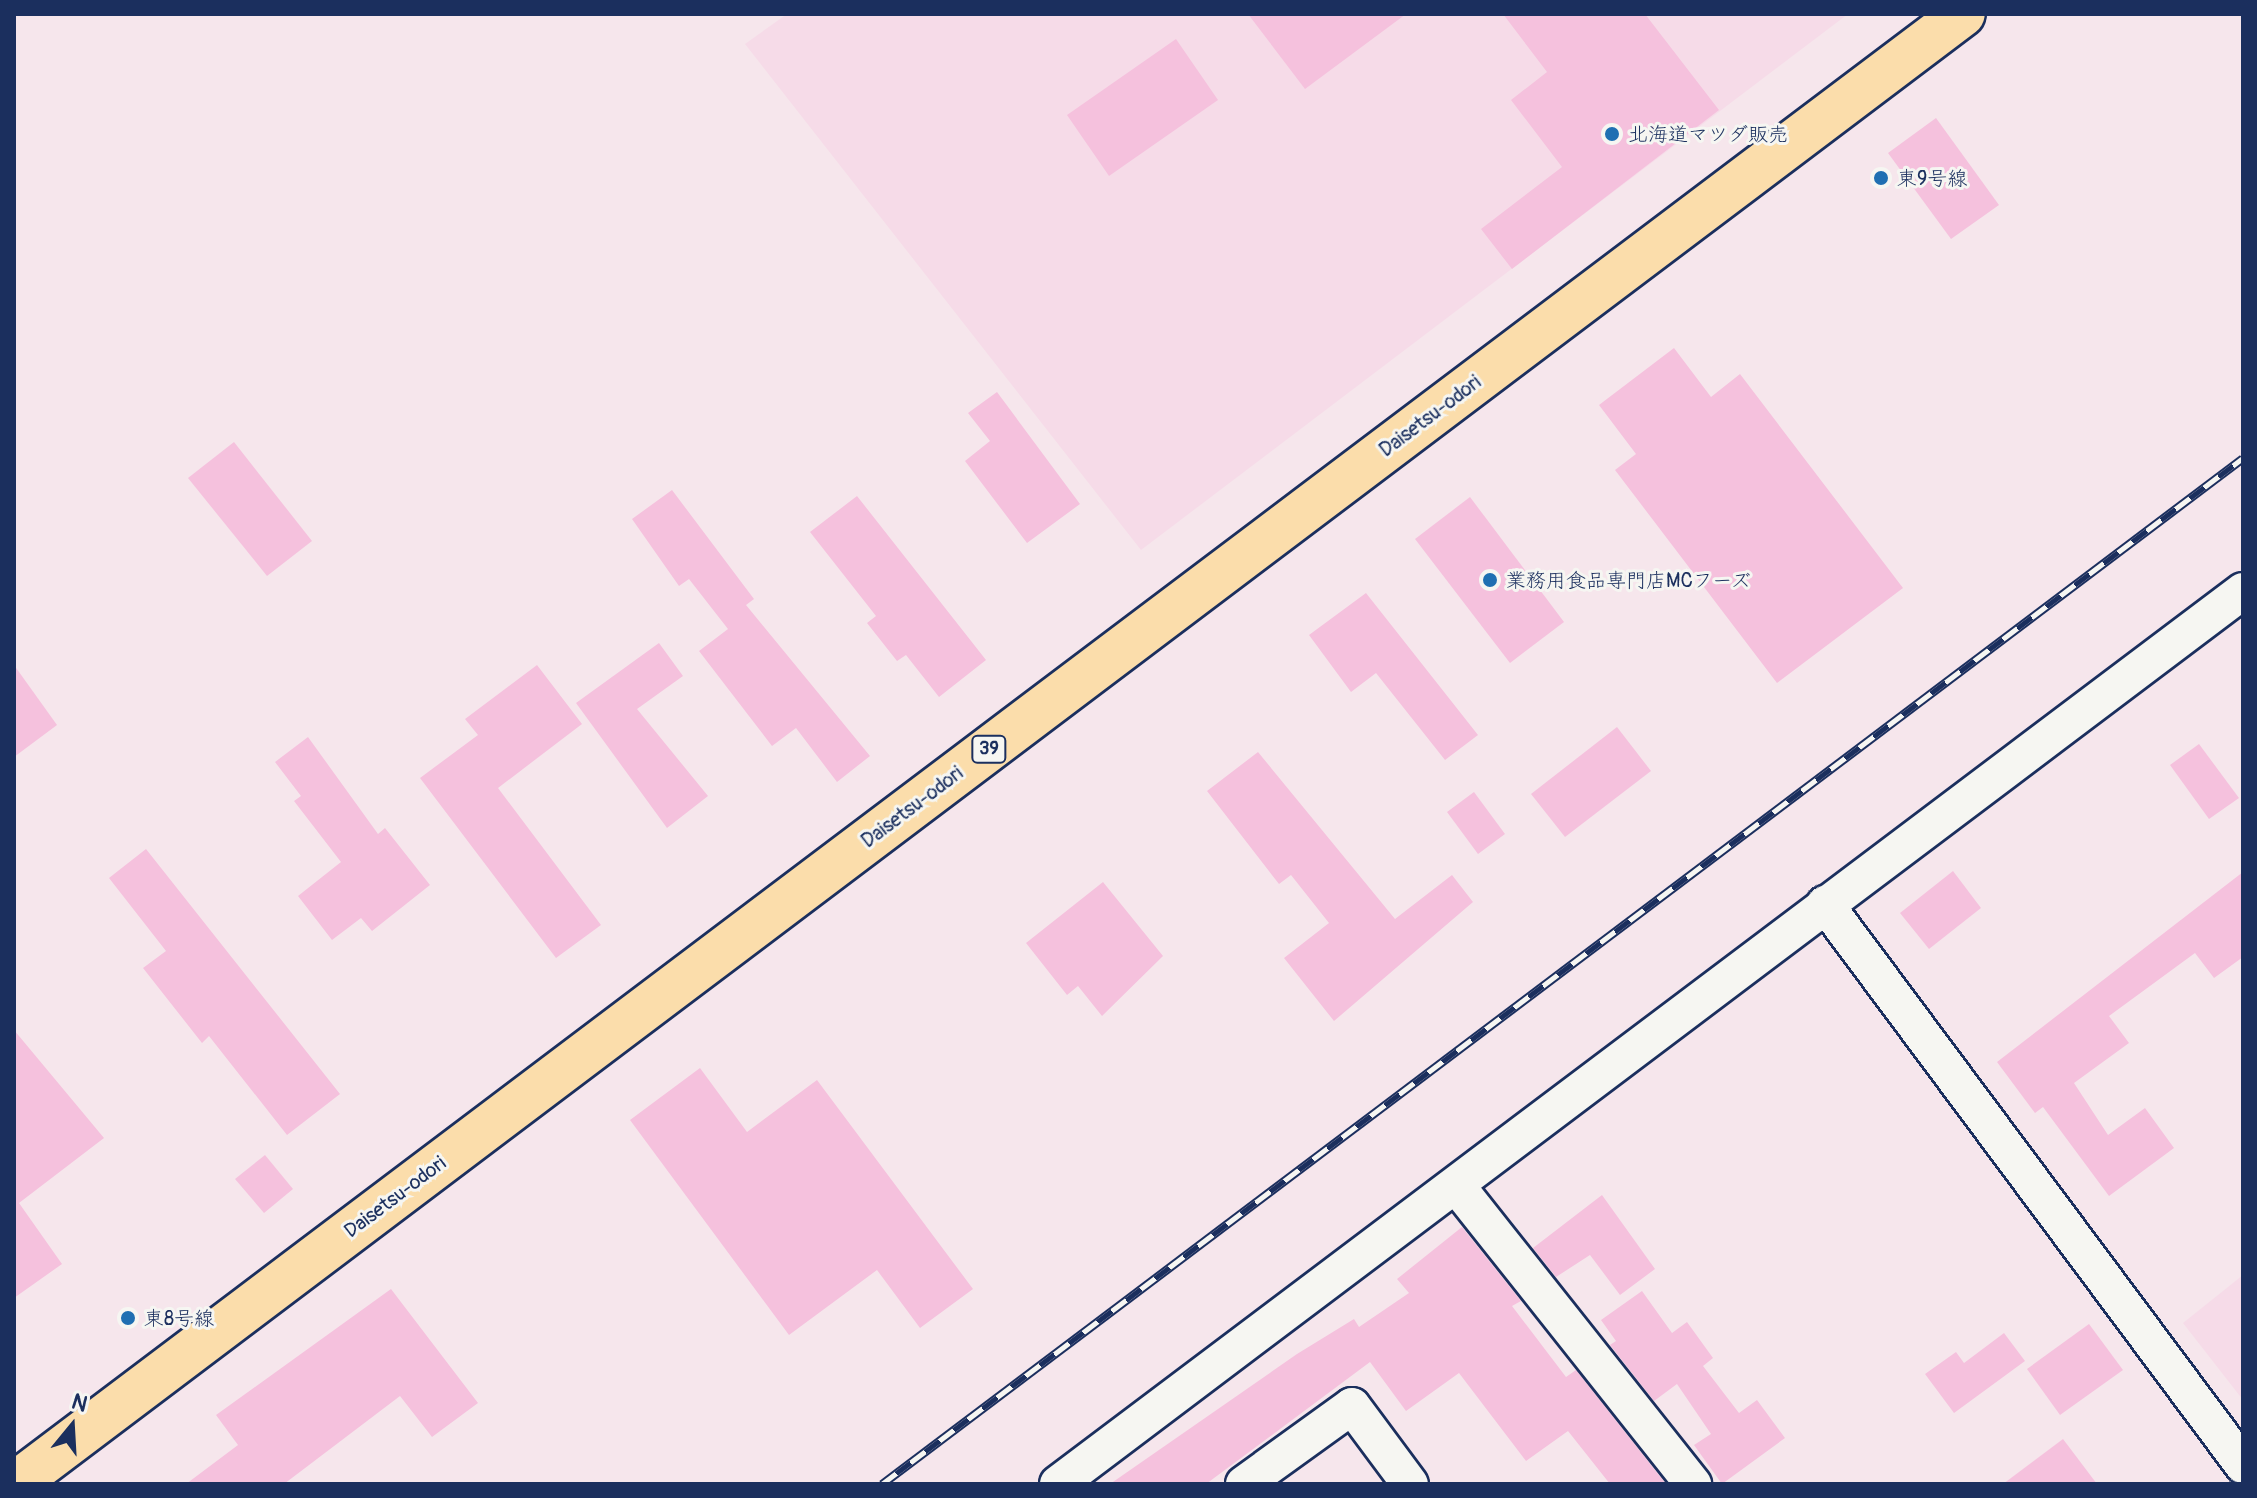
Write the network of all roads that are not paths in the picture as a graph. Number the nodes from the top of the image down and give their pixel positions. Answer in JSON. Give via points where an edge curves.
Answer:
{"nodes":[{"id":1,"x":1963,"y":14,"type":"edge"},
{"id":2,"x":2243,"y":591,"type":"edge"},
{"id":3,"x":1825,"y":904,"type":"junction"},
{"id":4,"x":1456,"y":1185,"type":"junction"},
{"id":5,"x":2243,"y":1465,"type":"edge"},
{"id":6,"x":15,"y":1484,"type":"edge"},
{"id":7,"x":1058,"y":1484,"type":"edge"},
{"id":8,"x":1244,"y":1484,"type":"edge"},
{"id":9,"x":1410,"y":1484,"type":"edge"},
{"id":10,"x":1693,"y":1484,"type":"edge"}],
"edges":[{"from":1,"to":6,"type":"highway","name":"Daisetsu-odori","number":"39"},
{"from":2,"to":3,"type":"street"},
{"from":3,"to":4,"type":"street"},
{"from":3,"to":5,"type":"street"},
{"from":4,"to":7,"type":"street"},
{"from":4,"to":10,"type":"street"},
{"from":8,"to":9,"type":"street","via":[[1352,1406]]}]}
